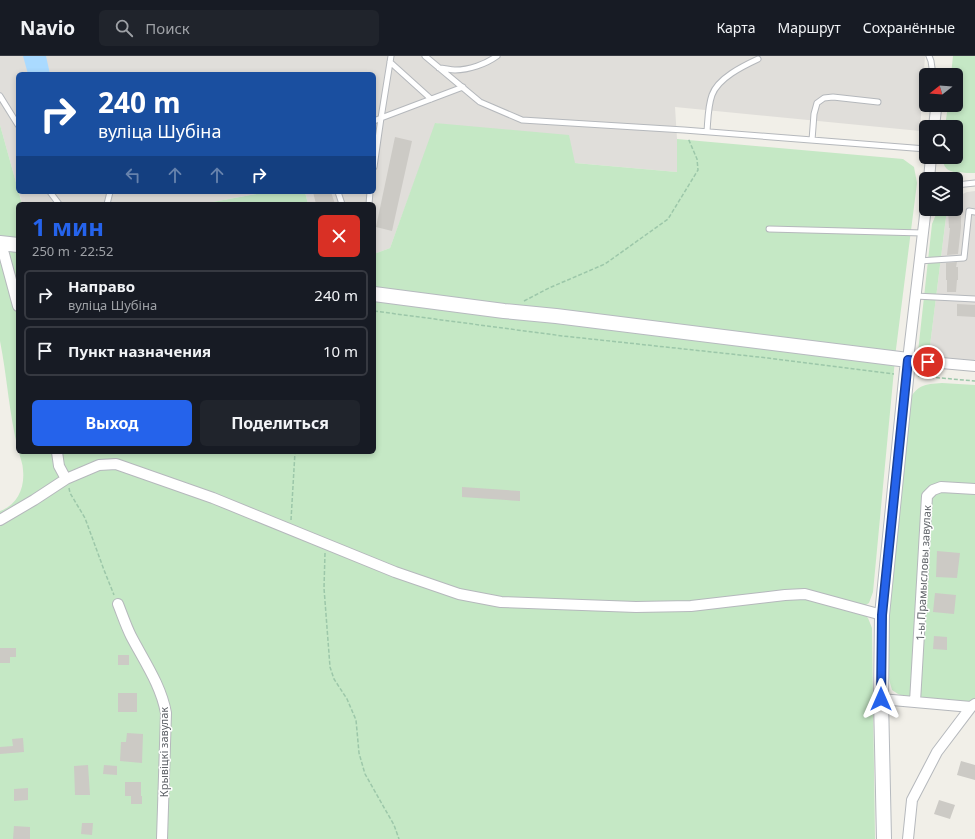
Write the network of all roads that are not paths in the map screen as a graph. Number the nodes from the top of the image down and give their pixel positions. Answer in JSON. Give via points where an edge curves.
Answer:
{"nodes":[{"id":1,"x":425,"y":56,"type":"edge"},
{"id":2,"x":497,"y":56,"type":"edge"},
{"id":3,"x":929,"y":56,"type":"edge"},
{"id":4,"x":391,"y":59,"type":"edge"},
{"id":5,"x":758,"y":59,"type":"dead end"},
{"id":6,"x":438,"y":67,"type":"junction"},
{"id":7,"x":932,"y":68,"type":"edge"},
{"id":8,"x":463,"y":87,"type":"junction"},
{"id":9,"x":0,"y":96,"type":"edge"},
{"id":10,"x":431,"y":99,"type":"junction"},
{"id":11,"x":878,"y":102,"type":"dead end"},
{"id":12,"x":381,"y":118,"type":"junction"},
{"id":13,"x":376,"y":120,"type":"edge"},
{"id":14,"x":16,"y":122,"type":"edge"},
{"id":15,"x":708,"y":131,"type":"junction"},
{"id":16,"x":812,"y":140,"type":"junction"},
{"id":17,"x":919,"y":148,"type":"edge"},
{"id":18,"x":376,"y":153,"type":"edge"},
{"id":19,"x":975,"y":183,"type":"edge"},
{"id":20,"x":963,"y":184,"type":"edge"},
{"id":21,"x":975,"y":212,"type":"edge"},
{"id":22,"x":925,"y":216,"type":"edge"},
{"id":23,"x":769,"y":229,"type":"dead end"},
{"id":24,"x":923,"y":233,"type":"junction"},
{"id":25,"x":1,"y":243,"type":"edge"},
{"id":26,"x":16,"y":245,"type":"edge"},
{"id":27,"x":920,"y":261,"type":"junction"},
{"id":28,"x":376,"y":294,"type":"edge"},
{"id":29,"x":915,"y":296,"type":"junction"},
{"id":30,"x":16,"y":299,"type":"edge"},
{"id":31,"x":975,"y":299,"type":"edge"},
{"id":32,"x":908,"y":360,"type":"junction"},
{"id":33,"x":975,"y":366,"type":"edge"},
{"id":34,"x":57,"y":454,"type":"edge"},
{"id":35,"x":66,"y":479,"type":"junction"},
{"id":36,"x":975,"y":489,"type":"edge"},
{"id":37,"x":0,"y":520,"type":"edge"},
{"id":38,"x":118,"y":604,"type":"road end"},
{"id":39,"x":882,"y":615,"type":"junction"},
{"id":40,"x":881,"y":699,"type":"junction"},
{"id":41,"x":915,"y":702,"type":"junction"},
{"id":42,"x":973,"y":705,"type":"edge"},
{"id":43,"x":162,"y":839,"type":"edge"},
{"id":44,"x":884,"y":839,"type":"edge"},
{"id":45,"x":908,"y":839,"type":"edge"}],
"edges":[{"from":1,"to":6,"type":"lane"},
{"from":2,"to":6,"type":"lane","via":[[471,68],[455,70]]},
{"from":3,"to":7,"type":"lane"},
{"from":4,"to":10,"type":"lane"},
{"from":4,"to":12,"type":"lane"},
{"from":5,"to":15,"type":"lane","via":[[730,74],[713,93],[709,106]]},
{"from":6,"to":8,"type":"lane"},
{"from":8,"to":10,"type":"lane"},
{"from":8,"to":15,"type":"lane","via":[[480,102],[522,120]]},
{"from":9,"to":14,"type":"lane"},
{"from":10,"to":12,"type":"lane"},
{"from":11,"to":16,"type":"lane","via":[[824,98],[817,103]]},
{"from":12,"to":13,"type":"lane"},
{"from":12,"to":18,"type":"lane"},
{"from":15,"to":16,"type":"lane"},
{"from":16,"to":17,"type":"lane"},
{"from":19,"to":20,"type":"lane"},
{"from":21,"to":27,"type":"lane","via":[[969,211],[964,258]]},
{"from":22,"to":24,"type":"street"},
{"from":23,"to":24,"type":"lane"},
{"from":24,"to":27,"type":"street"},
{"from":25,"to":26,"type":"street"},
{"from":25,"to":30,"type":"street"},
{"from":27,"to":29,"type":"street"},
{"from":28,"to":32,"type":"street"},
{"from":29,"to":31,"type":"lane"},
{"from":29,"to":32,"type":"street"},
{"from":32,"to":33,"type":"street"},
{"from":32,"to":39,"type":"street"},
{"from":34,"to":35,"type":"street"},
{"from":35,"to":37,"type":"street"},
{"from":35,"to":39,"type":"street","via":[[99,465],[116,464],[213,498],[395,572],[459,594],[501,602],[636,607],[691,606],[805,594]]},
{"from":36,"to":41,"type":"street","name":"1-ы Прамысловы завулак","via":[[941,487],[927,496]]},
{"from":38,"to":43,"type":"street","name":"Крывіцкі завулак","via":[[164,702],[166,713]]},
{"from":39,"to":40,"type":"street"},
{"from":40,"to":41,"type":"street"},
{"from":40,"to":44,"type":"street"},
{"from":41,"to":42,"type":"street"},
{"from":42,"to":45,"type":"street","via":[[937,752],[912,800]]}]}
